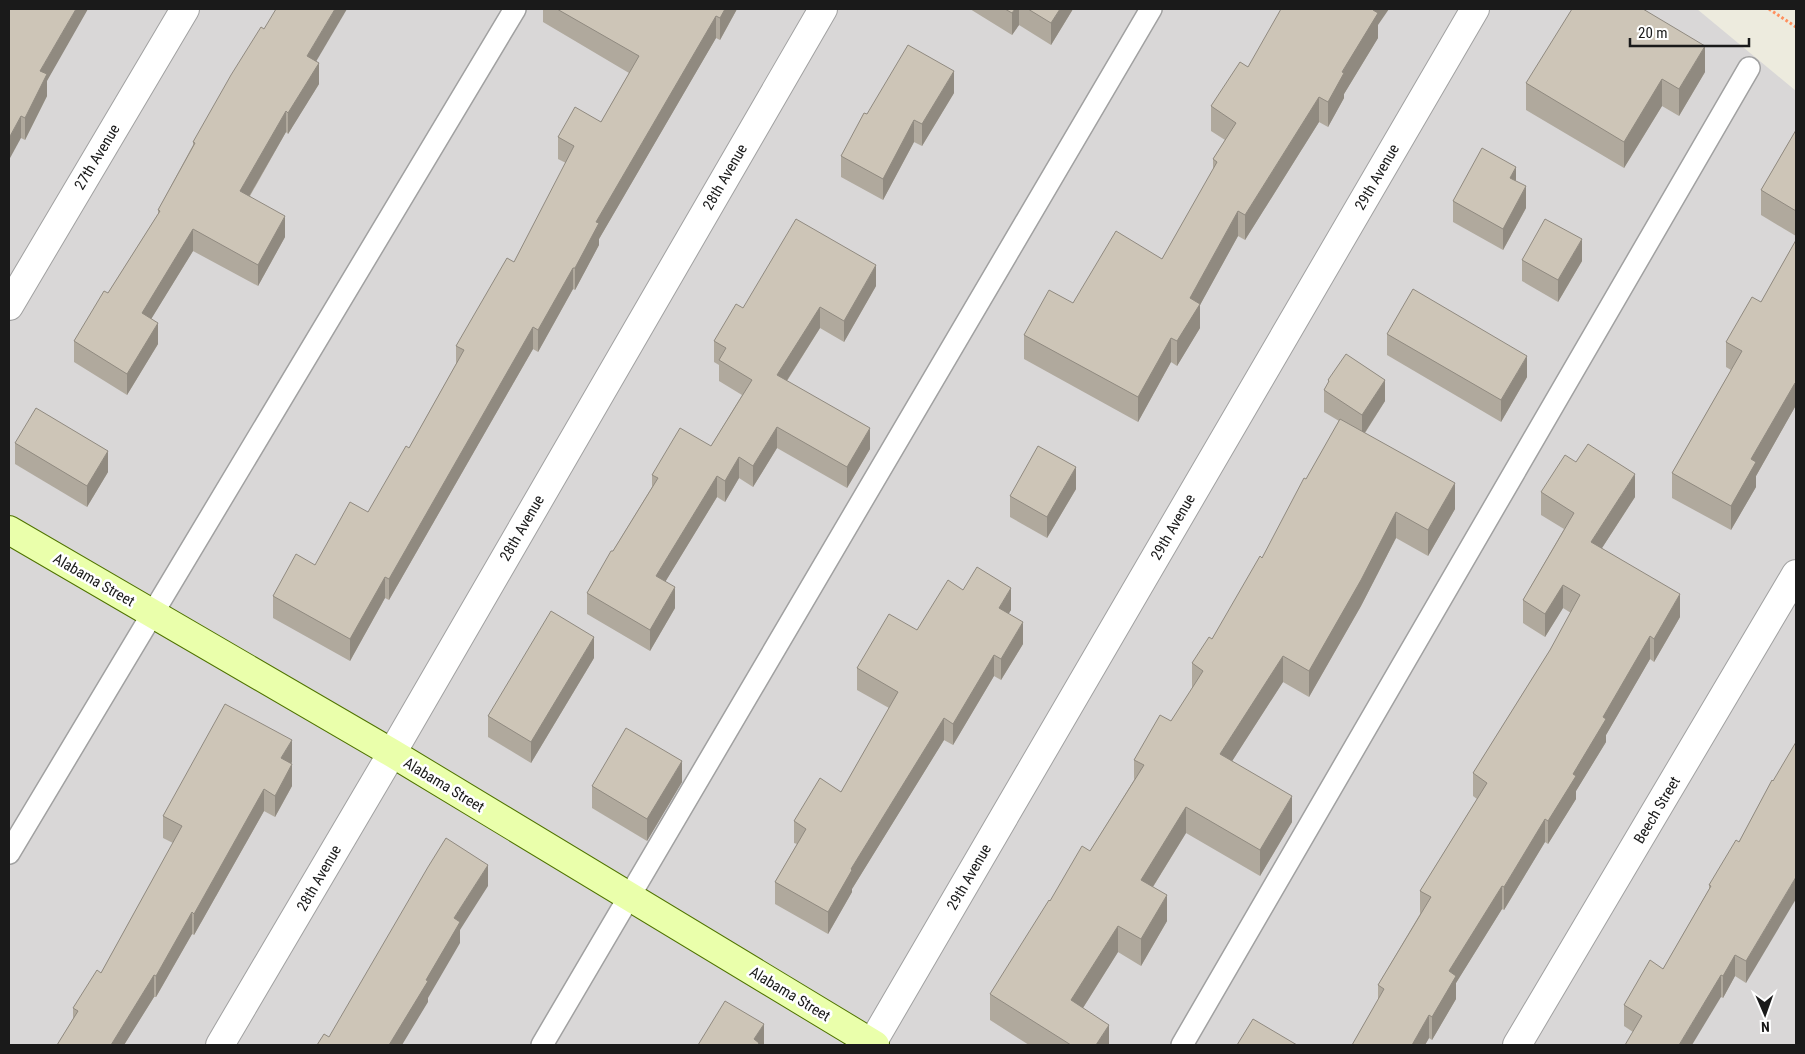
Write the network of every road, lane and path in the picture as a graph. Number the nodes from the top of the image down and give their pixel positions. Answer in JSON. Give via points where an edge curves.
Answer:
{"nodes":[{"id":1,"x":185,"y":9,"type":"edge"},
{"id":2,"x":515,"y":9,"type":"edge"},
{"id":3,"x":823,"y":9,"type":"edge"},
{"id":4,"x":1151,"y":9,"type":"edge"},
{"id":5,"x":1476,"y":9,"type":"edge"},
{"id":6,"x":1769,"y":9,"type":"edge"},
{"id":7,"x":1796,"y":27,"type":"edge"},
{"id":8,"x":1749,"y":68,"type":"dead end"},
{"id":9,"x":9,"y":306,"type":"edge"},
{"id":10,"x":9,"y":530,"type":"edge"},
{"id":11,"x":1796,"y":574,"type":"edge"},
{"id":12,"x":152,"y":614,"type":"junction"},
{"id":13,"x":392,"y":753,"type":"junction"},
{"id":14,"x":9,"y":854,"type":"edge"},
{"id":15,"x":629,"y":898,"type":"junction"},
{"id":16,"x":220,"y":1045,"type":"edge"},
{"id":17,"x":542,"y":1045,"type":"edge"},
{"id":18,"x":873,"y":1045,"type":"edge"},
{"id":19,"x":1182,"y":1045,"type":"edge"},
{"id":20,"x":1517,"y":1045,"type":"edge"}],
"edges":[{"from":1,"to":9,"type":"street","name":"27th Avenue"},
{"from":2,"to":12,"type":"lane"},
{"from":3,"to":13,"type":"street","name":"28th Avenue"},
{"from":4,"to":15,"type":"lane"},
{"from":5,"to":18,"type":"street","name":"29th Avenue"},
{"from":6,"to":7,"type":"path"},
{"from":8,"to":19,"type":"lane"},
{"from":10,"to":12,"type":"street","name":"Alabama Street"},
{"from":11,"to":20,"type":"street","name":"Beech Street"},
{"from":12,"to":13,"type":"street","name":"Alabama Street"},
{"from":12,"to":14,"type":"lane"},
{"from":13,"to":15,"type":"street","name":"Alabama Street"},
{"from":13,"to":16,"type":"street","name":"28th Avenue"},
{"from":15,"to":17,"type":"lane"},
{"from":15,"to":18,"type":"street","name":"Alabama Street"}]}
